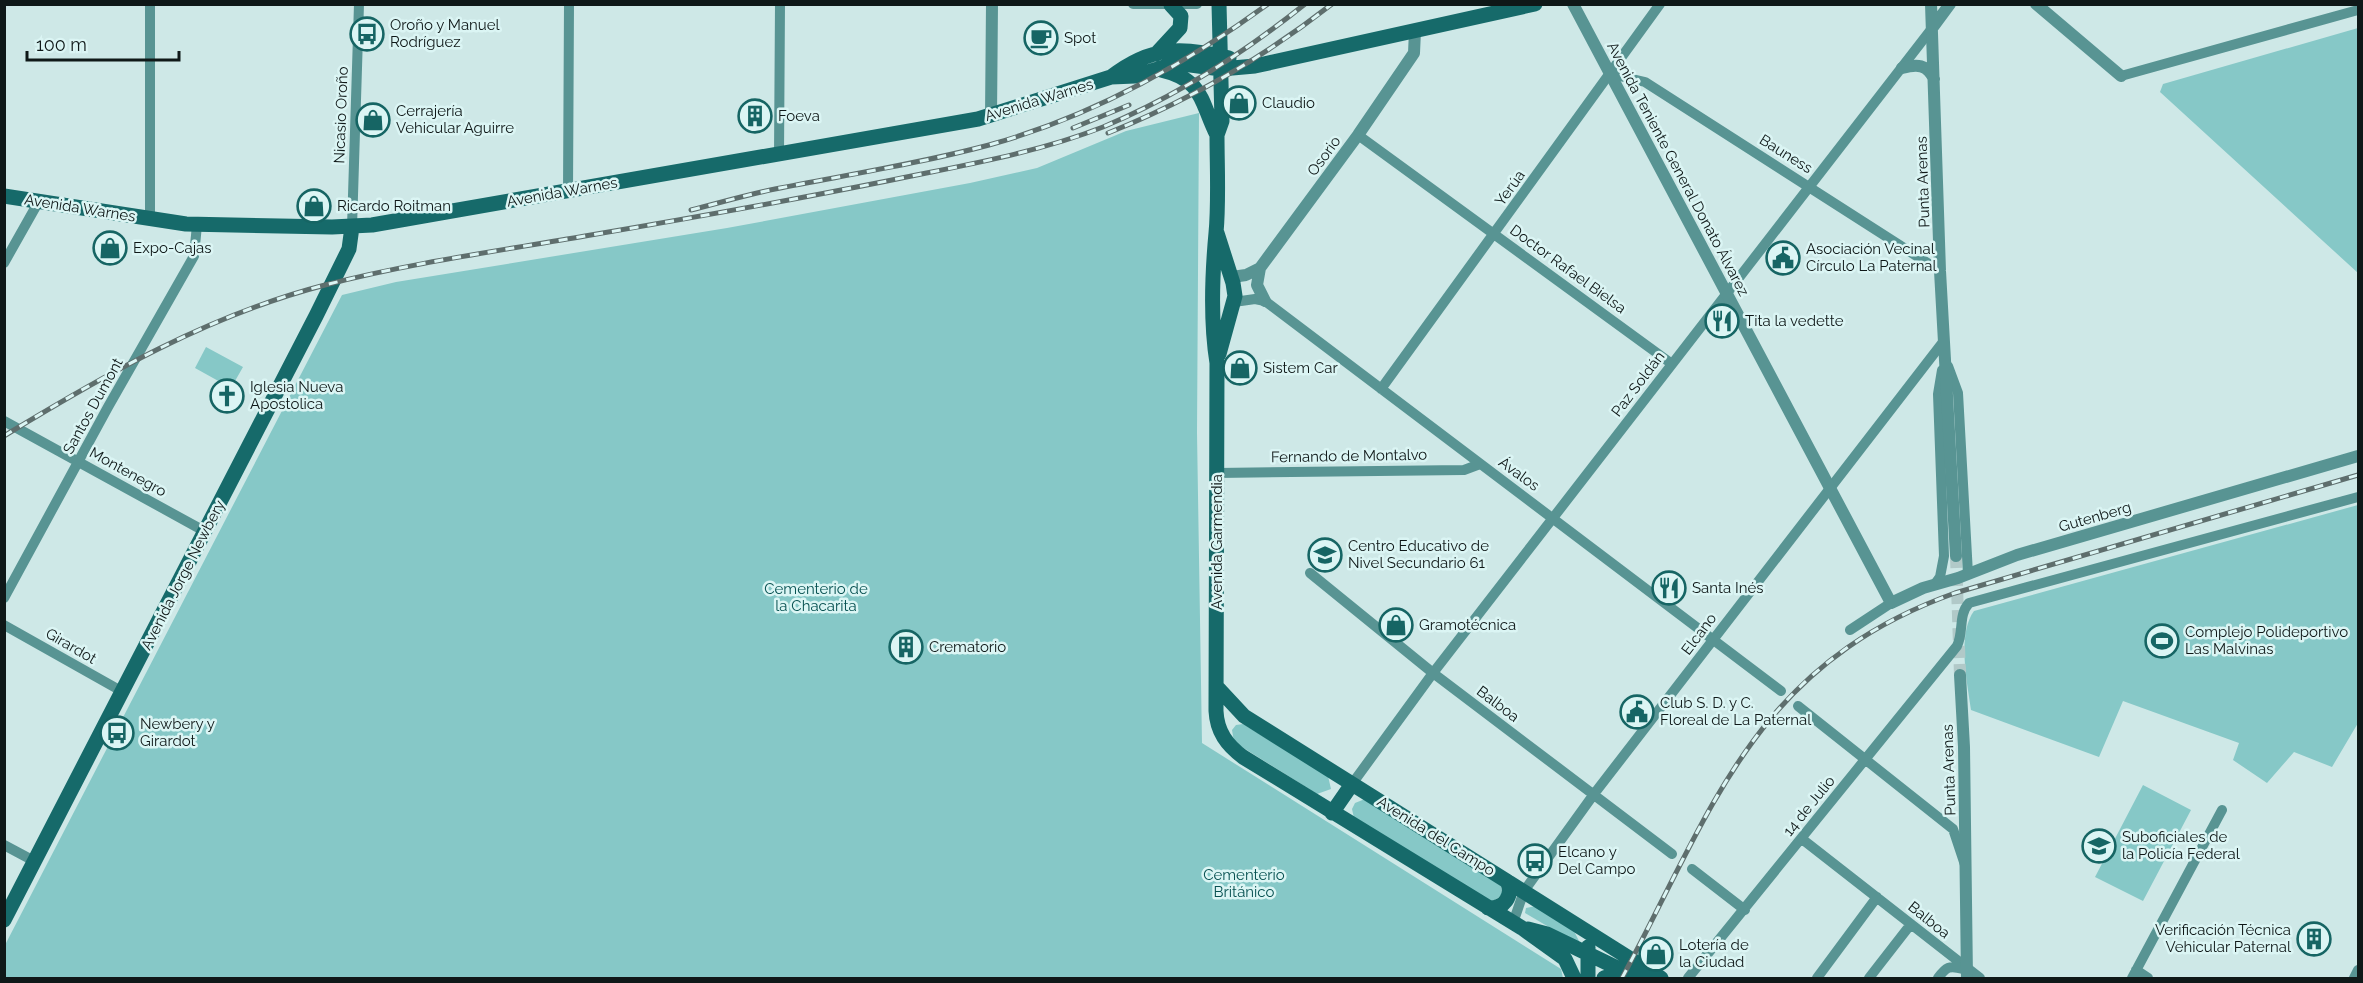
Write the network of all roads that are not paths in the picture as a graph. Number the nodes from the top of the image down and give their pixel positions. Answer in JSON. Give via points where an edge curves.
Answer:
{"nodes":[{"id":1,"x":150,"y":4,"type":"edge"},
{"id":2,"x":359,"y":4,"type":"edge"},
{"id":3,"x":569,"y":4,"type":"edge"},
{"id":4,"x":780,"y":4,"type":"edge"},
{"id":5,"x":992,"y":4,"type":"edge"},
{"id":6,"x":1133,"y":4,"type":"edge"},
{"id":7,"x":1197,"y":4,"type":"edge"},
{"id":8,"x":1219,"y":4,"type":"edge"},
{"id":9,"x":1535,"y":4,"type":"edge"},
{"id":10,"x":1573,"y":4,"type":"edge"},
{"id":11,"x":1660,"y":4,"type":"edge"},
{"id":12,"x":1931,"y":4,"type":"edge"},
{"id":13,"x":1950,"y":4,"type":"edge"},
{"id":14,"x":2036,"y":4,"type":"edge"},
{"id":15,"x":1171,"y":5,"type":"edge"},
{"id":16,"x":2358,"y":10,"type":"edge"},
{"id":17,"x":1933,"y":27,"type":"junction"},
{"id":18,"x":1415,"y":31,"type":"junction"},
{"id":19,"x":1155,"y":54,"type":"junction"},
{"id":20,"x":1220,"y":63,"type":"junction"},
{"id":21,"x":1255,"y":66,"type":"junction"},
{"id":22,"x":1902,"y":68,"type":"junction"},
{"id":23,"x":1161,"y":70,"type":"junction"},
{"id":24,"x":1611,"y":74,"type":"junction"},
{"id":25,"x":2121,"y":76,"type":"joint"},
{"id":26,"x":1111,"y":77,"type":"junction"},
{"id":27,"x":1934,"y":79,"type":"junction"},
{"id":28,"x":1221,"y":91,"type":"junction"},
{"id":29,"x":991,"y":116,"type":"junction"},
{"id":30,"x":1217,"y":135,"type":"junction"},
{"id":31,"x":1358,"y":135,"type":"junction"},
{"id":32,"x":779,"y":155,"type":"junction"},
{"id":33,"x":1809,"y":186,"type":"junction"},
{"id":34,"x":568,"y":191,"type":"junction"},
{"id":35,"x":4,"y":196,"type":"edge"},
{"id":36,"x":39,"y":201,"type":"junction"},
{"id":37,"x":150,"y":218,"type":"junction"},
{"id":38,"x":196,"y":225,"type":"junction"},
{"id":39,"x":352,"y":227,"type":"junction"},
{"id":40,"x":1216,"y":232,"type":"junction"},
{"id":41,"x":1495,"y":235,"type":"junction"},
{"id":42,"x":4,"y":263,"type":"edge"},
{"id":43,"x":1260,"y":268,"type":"junction"},
{"id":44,"x":1940,"y":271,"type":"junction"},
{"id":45,"x":1232,"y":277,"type":"junction"},
{"id":46,"x":1212,"y":293,"type":"junction"},
{"id":47,"x":1729,"y":294,"type":"junction"},
{"id":48,"x":1265,"y":301,"type":"junction"},
{"id":49,"x":1234,"y":302,"type":"junction"},
{"id":50,"x":1943,"y":342,"type":"junction"},
{"id":51,"x":1944,"y":358,"type":"junction"},
{"id":52,"x":1217,"y":363,"type":"junction"},
{"id":53,"x":1672,"y":364,"type":"junction"},
{"id":54,"x":1382,"y":389,"type":"junction"},
{"id":55,"x":4,"y":421,"type":"edge"},
{"id":56,"x":2358,"y":456,"type":"edge"},
{"id":57,"x":79,"y":462,"type":"junction"},
{"id":58,"x":1480,"y":464,"type":"junction"},
{"id":59,"x":1217,"y":473,"type":"junction"},
{"id":60,"x":1830,"y":488,"type":"junction"},
{"id":61,"x":2358,"y":497,"type":"edge"},
{"id":62,"x":1555,"y":519,"type":"junction"},
{"id":63,"x":206,"y":531,"type":"junction"},
{"id":64,"x":1956,"y":556,"type":"tunnel mouth"},
{"id":65,"x":1310,"y":573,"type":"dead end"},
{"id":66,"x":1968,"y":574,"type":"junction"},
{"id":67,"x":1935,"y":584,"type":"junction"},
{"id":68,"x":4,"y":598,"type":"edge"},
{"id":69,"x":1892,"y":603,"type":"junction"},
{"id":70,"x":4,"y":625,"type":"edge"},
{"id":71,"x":1850,"y":630,"type":"dead end"},
{"id":72,"x":1713,"y":640,"type":"junction"},
{"id":73,"x":1433,"y":673,"type":"junction"},
{"id":74,"x":1960,"y":675,"type":"tunnel mouth"},
{"id":75,"x":1217,"y":687,"type":"junction"},
{"id":76,"x":1781,"y":691,"type":"dead end"},
{"id":77,"x":123,"y":693,"type":"junction"},
{"id":78,"x":1798,"y":706,"type":"dead end"},
{"id":79,"x":1866,"y":759,"type":"junction"},
{"id":80,"x":1352,"y":784,"type":"junction"},
{"id":81,"x":1594,"y":795,"type":"junction"},
{"id":82,"x":2222,"y":810,"type":"dead end"},
{"id":83,"x":1332,"y":813,"type":"junction"},
{"id":84,"x":1802,"y":839,"type":"junction"},
{"id":85,"x":4,"y":845,"type":"edge"},
{"id":86,"x":1672,"y":854,"type":"dead end"},
{"id":87,"x":34,"y":861,"type":"junction"},
{"id":88,"x":1965,"y":865,"type":"junction"},
{"id":89,"x":1692,"y":869,"type":"dead end"},
{"id":90,"x":1507,"y":881,"type":"junction"},
{"id":91,"x":1524,"y":891,"type":"junction"},
{"id":92,"x":1877,"y":897,"type":"junction"},
{"id":93,"x":1488,"y":908,"type":"junction"},
{"id":94,"x":1744,"y":910,"type":"junction"},
{"id":95,"x":4,"y":920,"type":"edge"},
{"id":96,"x":1911,"y":924,"type":"junction"},
{"id":97,"x":1518,"y":925,"type":"junction"},
{"id":98,"x":1583,"y":930,"type":"junction"},
{"id":99,"x":1590,"y":955,"type":"junction"},
{"id":100,"x":2358,"y":970,"type":"edge"},
{"id":101,"x":1966,"y":974,"type":"edge"},
{"id":102,"x":2134,"y":974,"type":"edge"},
{"id":103,"x":1632,"y":975,"type":"edge"},
{"id":104,"x":1574,"y":978,"type":"edge"},
{"id":105,"x":1588,"y":978,"type":"edge"},
{"id":106,"x":1604,"y":978,"type":"edge"},
{"id":107,"x":1661,"y":978,"type":"edge"},
{"id":108,"x":1688,"y":978,"type":"edge"},
{"id":109,"x":1817,"y":978,"type":"edge"},
{"id":110,"x":1869,"y":978,"type":"edge"},
{"id":111,"x":1938,"y":978,"type":"edge"},
{"id":112,"x":1980,"y":978,"type":"edge"},
{"id":113,"x":2148,"y":978,"type":"edge"},
{"id":114,"x":2354,"y":978,"type":"edge"}],
"edges":[{"from":1,"to":37,"type":"street"},
{"from":2,"to":39,"type":"street","name":"Nicasio Oroño"},
{"from":3,"to":34,"type":"street"},
{"from":4,"to":32,"type":"street"},
{"from":5,"to":29,"type":"street"},
{"from":6,"to":15,"type":"street"},
{"from":7,"to":15,"type":"street"},
{"from":8,"to":20,"type":"main road","name":"Avenida Garmendia"},
{"from":9,"to":18,"type":"main road","name":"Avenida Warnes"},
{"from":10,"to":24,"type":"street","name":"Avenida Teniente General Donato Álvarez"},
{"from":11,"to":24,"type":"street","name":"Yerúa"},
{"from":12,"to":17,"type":"street","name":"Punta Arenas"},
{"from":13,"to":17,"type":"street","name":"Paz Soldán"},
{"from":14,"to":25,"type":"street"},
{"from":15,"to":19,"type":"main road","via":[[1181,16],[1180,28]]},
{"from":16,"to":25,"type":"street"},
{"from":17,"to":22,"type":"street","name":"Paz Soldán"},
{"from":17,"to":27,"type":"street","name":"Punta Arenas"},
{"from":18,"to":21,"type":"main road","name":"Avenida Warnes"},
{"from":18,"to":31,"type":"street","name":"Osorio","via":[[1414,53]]},
{"from":19,"to":20,"type":"main road","name":"Avenida Warnes","via":[[1187,49]]},
{"from":19,"to":26,"type":"main road","name":"Avenida Warnes","via":[[1130,62]]},
{"from":20,"to":21,"type":"main road","name":"Avenida Warnes"},
{"from":20,"to":23,"type":"main road","name":"Avenida Warnes","via":[[1183,64]]},
{"from":20,"to":28,"type":"main road","name":"Avenida Garmendia"},
{"from":21,"to":28,"type":"main road","via":[[1236,76]]},
{"from":22,"to":27,"type":"street","via":[[1922,66],[1930,70]]},
{"from":22,"to":33,"type":"street","name":"Paz Soldán"},
{"from":23,"to":26,"type":"main road","name":"Avenida Warnes"},
{"from":23,"to":30,"type":"main road","via":[[1184,76],[1195,87]]},
{"from":24,"to":33,"type":"street","name":"Bauness","via":[[1645,82]]},
{"from":24,"to":41,"type":"street","name":"Yerúa"},
{"from":24,"to":47,"type":"street","name":"Avenida Teniente General Donato Álvarez"},
{"from":26,"to":29,"type":"main road","name":"Avenida Warnes"},
{"from":27,"to":44,"type":"street","name":"Punta Arenas"},
{"from":28,"to":30,"type":"main road","name":"Avenida Garmendia","via":[[1222,122]]},
{"from":29,"to":32,"type":"main road","name":"Avenida Warnes"},
{"from":30,"to":40,"type":"main road","name":"Avenida Garmendia"},
{"from":31,"to":41,"type":"street","name":"Doctor Rafael Bielsa"},
{"from":31,"to":43,"type":"street","name":"Osorio"},
{"from":32,"to":34,"type":"main road","name":"Avenida Warnes"},
{"from":33,"to":44,"type":"street","name":"Bauness"},
{"from":33,"to":47,"type":"street","name":"Paz Soldán"},
{"from":34,"to":39,"type":"main road","name":"Avenida Warnes"},
{"from":35,"to":36,"type":"main road","name":"Avenida Warnes"},
{"from":36,"to":37,"type":"main road","name":"Avenida Warnes"},
{"from":36,"to":42,"type":"street"},
{"from":37,"to":38,"type":"main road","name":"Avenida Warnes"},
{"from":38,"to":39,"type":"main road","name":"Avenida Warnes"},
{"from":38,"to":57,"type":"street","name":"Santos Dumont","via":[[194,256]]},
{"from":39,"to":63,"type":"main road","name":"Avenida Jorge Newbery","via":[[350,249]]},
{"from":40,"to":45,"type":"main road","name":"Avenida Garmendia"},
{"from":40,"to":46,"type":"main road","name":"Avenida Garmendia"},
{"from":41,"to":53,"type":"street","name":"Doctor Rafael Bielsa"},
{"from":41,"to":54,"type":"street","name":"Yerúa"},
{"from":43,"to":45,"type":"street"},
{"from":43,"to":48,"type":"street","via":[[1257,285]]},
{"from":44,"to":50,"type":"street","name":"Punta Arenas"},
{"from":45,"to":46,"type":"main road","via":[[1220,279]]},
{"from":45,"to":49,"type":"main road","name":"Avenida Garmendia"},
{"from":46,"to":49,"type":"main road","via":[[1223,306]]},
{"from":46,"to":52,"type":"main road","name":"Avenida Garmendia"},
{"from":47,"to":53,"type":"street","name":"Paz Soldán"},
{"from":47,"to":60,"type":"street","name":"Avenida Teniente General Donato Álvarez"},
{"from":48,"to":49,"type":"street"},
{"from":48,"to":54,"type":"street","name":"Ávalos"},
{"from":49,"to":52,"type":"main road","name":"Avenida Garmendia"},
{"from":50,"to":51,"type":"street","name":"Punta Arenas"},
{"from":50,"to":60,"type":"street","name":"Elcano"},
{"from":51,"to":64,"type":"street","name":"Punta Arenas"},
{"from":51,"to":66,"type":"street","name":"Punta Arenas","via":[[1958,393]]},
{"from":51,"to":67,"type":"street","name":"Punta Arenas","via":[[1938,394],[1944,556]]},
{"from":52,"to":59,"type":"main road","name":"Avenida Garmendia"},
{"from":53,"to":62,"type":"street","name":"Paz Soldán"},
{"from":54,"to":58,"type":"street","name":"Ávalos"},
{"from":55,"to":57,"type":"street","name":"Montenegro"},
{"from":56,"to":66,"type":"street","name":"Gutenberg","via":[[2017,555]]},
{"from":57,"to":63,"type":"street","name":"Montenegro"},
{"from":57,"to":68,"type":"street","name":"Santos Dumont"},
{"from":58,"to":59,"type":"street","name":"Fernando de Montalvo","via":[[1464,470]]},
{"from":58,"to":62,"type":"street","name":"Ávalos"},
{"from":59,"to":75,"type":"main road","name":"Avenida Garmendia"},
{"from":60,"to":69,"type":"street","name":"Avenida Teniente General Donato Álvarez"},
{"from":60,"to":72,"type":"street","name":"Elcano"},
{"from":61,"to":79,"type":"street","name":"14 de Julio","via":[[1974,601],[1963,611],[1960,640],[1953,651]]},
{"from":62,"to":72,"type":"street","name":"Ávalos"},
{"from":62,"to":73,"type":"street","name":"Paz Soldán"},
{"from":63,"to":77,"type":"main road","name":"Avenida Jorge Newbery"},
{"from":65,"to":73,"type":"street","name":"Balboa"},
{"from":66,"to":67,"type":"street","name":"Gutenberg"},
{"from":67,"to":69,"type":"street","name":"Gutenberg"},
{"from":69,"to":71,"type":"street","name":"Gutenberg"},
{"from":70,"to":77,"type":"street","name":"Girardot"},
{"from":72,"to":76,"type":"street","name":"Ávalos"},
{"from":72,"to":81,"type":"street","name":"Elcano"},
{"from":73,"to":80,"type":"street","name":"Paz Soldán"},
{"from":73,"to":81,"type":"street","name":"Balboa"},
{"from":74,"to":88,"type":"street","name":"Punta Arenas"},
{"from":75,"to":80,"type":"main road","name":"Avenida del Campo","via":[[1244,716]]},
{"from":75,"to":83,"type":"main road","name":"Avenida Garmendia","via":[[1216,721],[1234,750]]},
{"from":77,"to":87,"type":"main road","name":"Avenida Jorge Newbery"},
{"from":78,"to":79,"type":"street"},
{"from":79,"to":84,"type":"street","name":"14 de Julio"},
{"from":79,"to":88,"type":"street","name":"Punta Arenas","via":[[1953,829]]},
{"from":80,"to":83,"type":"main road"},
{"from":80,"to":90,"type":"main road","name":"Avenida del Campo"},
{"from":81,"to":86,"type":"street","name":"Balboa"},
{"from":81,"to":91,"type":"street","name":"Elcano"},
{"from":82,"to":102,"type":"street"},
{"from":83,"to":93,"type":"main road"},
{"from":84,"to":92,"type":"street","name":"Balboa"},
{"from":84,"to":94,"type":"street","name":"14 de Julio"},
{"from":85,"to":87,"type":"street"},
{"from":87,"to":95,"type":"main road","name":"Avenida Jorge Newbery"},
{"from":88,"to":101,"type":"street","name":"Punta Arenas"},
{"from":89,"to":94,"type":"street"},
{"from":90,"to":91,"type":"main road","name":"Avenida del Campo"},
{"from":90,"to":93,"type":"main road","via":[[1507,900]]},
{"from":91,"to":97,"type":"street","name":"Elcano"},
{"from":91,"to":98,"type":"main road","name":"Avenida del Campo"},
{"from":92,"to":96,"type":"street","name":"Balboa"},
{"from":92,"to":109,"type":"street"},
{"from":93,"to":97,"type":"main road"},
{"from":94,"to":108,"type":"street","name":"14 de Julio"},
{"from":96,"to":101,"type":"street","name":"Balboa"},
{"from":96,"to":110,"type":"street"},
{"from":97,"to":99,"type":"main road"},
{"from":97,"to":104,"type":"main road","via":[[1565,959]]},
{"from":98,"to":99,"type":"main road"},
{"from":98,"to":107,"type":"main road","name":"Avenida del Campo"},
{"from":99,"to":103,"type":"main road"},
{"from":99,"to":105,"type":"main road"},
{"from":100,"to":114,"type":"street"},
{"from":101,"to":111,"type":"street","via":[[1952,965]]},
{"from":101,"to":112,"type":"street","name":"Balboa"},
{"from":102,"to":113,"type":"street"},
{"from":103,"to":106,"type":"main road"}]}
